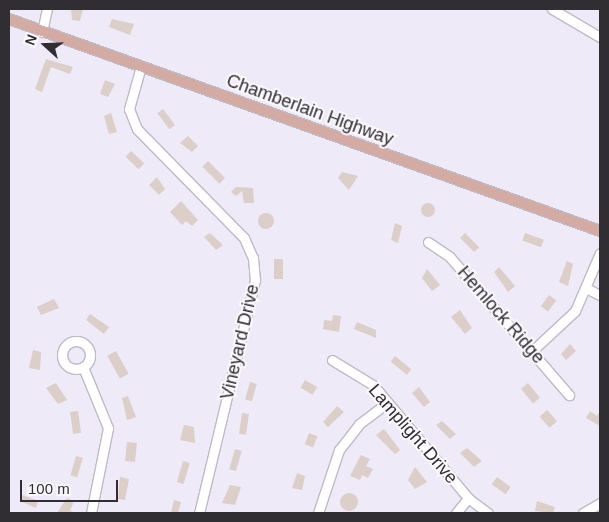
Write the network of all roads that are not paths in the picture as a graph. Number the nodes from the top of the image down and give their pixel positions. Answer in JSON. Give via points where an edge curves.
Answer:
{"nodes":[{"id":1,"x":47,"y":9,"type":"edge"},
{"id":2,"x":552,"y":9,"type":"edge"},
{"id":3,"x":9,"y":19,"type":"edge"},
{"id":4,"x":42,"y":32,"type":"junction"},
{"id":5,"x":600,"y":37,"type":"edge"},
{"id":6,"x":141,"y":66,"type":"junction"},
{"id":7,"x":600,"y":231,"type":"edge"},
{"id":8,"x":428,"y":242,"type":"dead end"},
{"id":9,"x":600,"y":253,"type":"edge"},
{"id":10,"x":588,"y":289,"type":"junction"},
{"id":11,"x":600,"y":295,"type":"edge"},
{"id":12,"x":533,"y":350,"type":"junction"},
{"id":13,"x":332,"y":360,"type":"dead end"},
{"id":14,"x":83,"y":367,"type":"dead end"},
{"id":15,"x":569,"y":395,"type":"dead end"},
{"id":16,"x":388,"y":402,"type":"junction"},
{"id":17,"x":468,"y":498,"type":"junction"},
{"id":18,"x":600,"y":503,"type":"edge"},
{"id":19,"x":92,"y":513,"type":"edge"},
{"id":20,"x":199,"y":513,"type":"edge"},
{"id":21,"x":318,"y":513,"type":"edge"},
{"id":22,"x":456,"y":513,"type":"edge"},
{"id":23,"x":488,"y":513,"type":"edge"},
{"id":24,"x":583,"y":513,"type":"edge"}],
"edges":[{"from":1,"to":4,"type":"street"},
{"from":2,"to":5,"type":"street"},
{"from":3,"to":4,"type":"main road","name":"Chamberlain Highway"},
{"from":4,"to":6,"type":"main road","name":"Chamberlain Highway"},
{"from":6,"to":7,"type":"main road","name":"Chamberlain Highway"},
{"from":6,"to":20,"type":"street","name":"Vineyard Drive","via":[[129,109],[137,129],[244,238],[253,258],[255,280]]},
{"from":8,"to":12,"type":"street","name":"Hemlock Ridge","via":[[450,256]]},
{"from":9,"to":10,"type":"street"},
{"from":10,"to":11,"type":"street"},
{"from":10,"to":12,"type":"street","via":[[575,311]]},
{"from":12,"to":15,"type":"street","name":"Hemlock Ridge"},
{"from":13,"to":16,"type":"street","name":"Lamplight Drive","via":[[373,386]]},
{"from":14,"to":19,"type":"street","via":[[108,428]]},
{"from":16,"to":17,"type":"street","name":"Lamplight Drive"},
{"from":16,"to":21,"type":"street","via":[[359,424],[339,450]]},
{"from":17,"to":22,"type":"street"},
{"from":17,"to":23,"type":"street","name":"Lamplight Drive"},
{"from":18,"to":24,"type":"street"}]}
